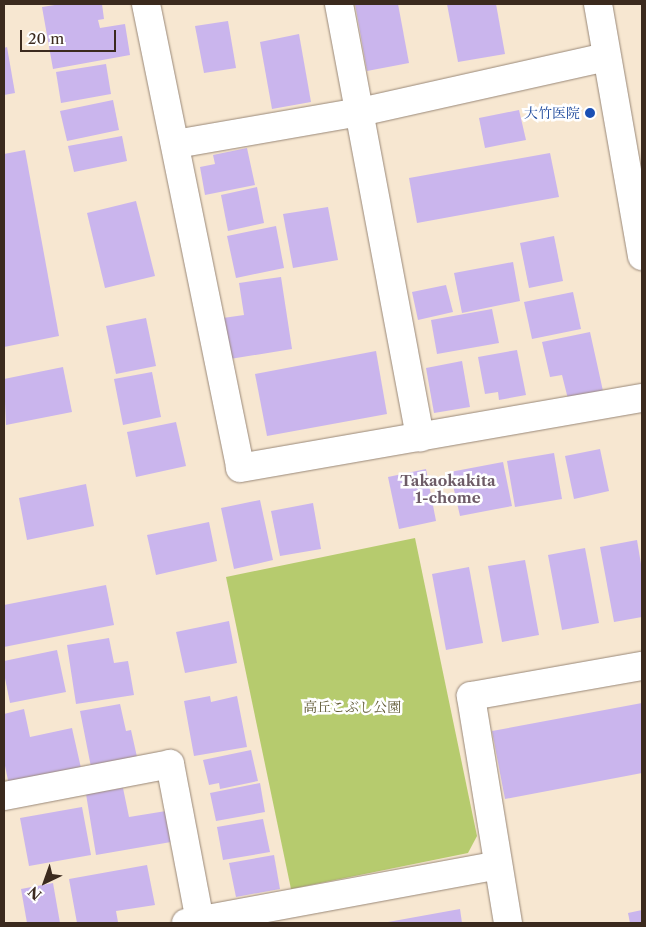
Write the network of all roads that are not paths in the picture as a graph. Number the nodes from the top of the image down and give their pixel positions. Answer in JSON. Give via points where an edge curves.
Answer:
{"nodes":[{"id":1,"x":146,"y":4,"type":"edge"},
{"id":2,"x":339,"y":4,"type":"edge"},
{"id":3,"x":598,"y":4,"type":"edge"},
{"id":4,"x":606,"y":57,"type":"junction"},
{"id":5,"x":360,"y":112,"type":"junction"},
{"id":6,"x":176,"y":144,"type":"junction"},
{"id":7,"x":642,"y":256,"type":"edge"},
{"id":8,"x":642,"y":398,"type":"edge"},
{"id":9,"x":420,"y":438,"type":"junction"},
{"id":10,"x":642,"y":666,"type":"edge"},
{"id":11,"x":4,"y":796,"type":"edge"},
{"id":12,"x":498,"y":865,"type":"junction"},
{"id":13,"x":193,"y":922,"type":"edge"},
{"id":14,"x":508,"y":923,"type":"edge"}],
"edges":[{"from":1,"to":6,"type":"street"},
{"from":2,"to":5,"type":"street"},
{"from":3,"to":4,"type":"street"},
{"from":4,"to":5,"type":"street"},
{"from":4,"to":7,"type":"street"},
{"from":5,"to":6,"type":"street"},
{"from":5,"to":9,"type":"street"},
{"from":6,"to":9,"type":"street","via":[[240,468]]},
{"from":8,"to":9,"type":"street"},
{"from":10,"to":12,"type":"street","via":[[470,696]]},
{"from":11,"to":13,"type":"street","via":[[170,764]]},
{"from":12,"to":13,"type":"street"},
{"from":12,"to":14,"type":"street"}]}
